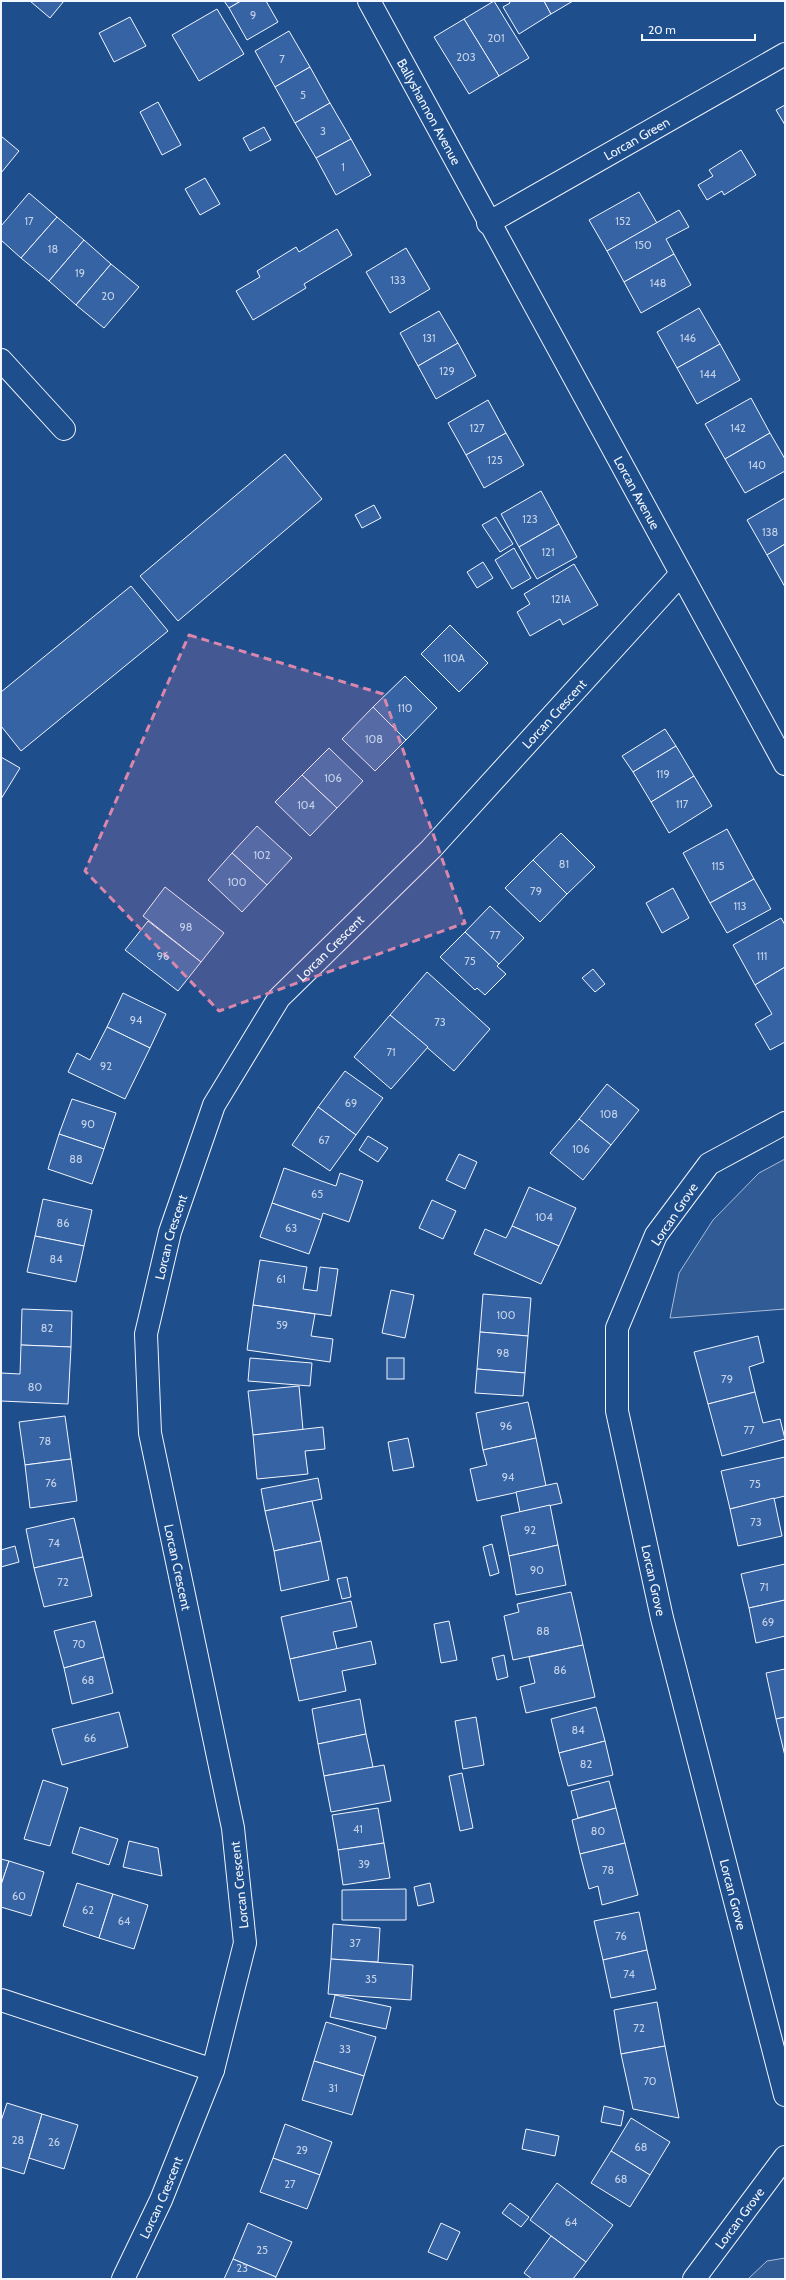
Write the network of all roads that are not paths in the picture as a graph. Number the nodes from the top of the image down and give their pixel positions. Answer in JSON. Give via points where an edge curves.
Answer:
{"nodes":[{"id":1,"x":369,"y":1,"type":"edge"},
{"id":2,"x":785,"y":54,"type":"edge"},
{"id":3,"x":488,"y":223,"type":"junction"},
{"id":4,"x":1,"y":360,"type":"edge"},
{"id":5,"x":64,"y":429,"type":"dead end"},
{"id":6,"x":681,"y":574,"type":"junction"},
{"id":7,"x":785,"y":764,"type":"edge"},
{"id":8,"x":785,"y":1123,"type":"edge"},
{"id":9,"x":1,"y":2000,"type":"edge"},
{"id":10,"x":212,"y":2070,"type":"junction"},
{"id":11,"x":785,"y":2095,"type":"edge"},
{"id":12,"x":785,"y":2157,"type":"edge"},
{"id":13,"x":123,"y":2279,"type":"edge"},
{"id":14,"x":694,"y":2279,"type":"edge"}],
"edges":[{"from":1,"to":3,"type":"street","name":"Ballyshannon Avenue","via":[[447,141]]},
{"from":2,"to":3,"type":"street","name":"Lorcan Green"},
{"from":3,"to":6,"type":"street","name":"Lorcan Avenue"},
{"from":4,"to":5,"type":"street"},
{"from":6,"to":7,"type":"street","name":"Lorcan Avenue"},
{"from":6,"to":10,"type":"street","name":"Lorcan Crescent","via":[[431,849],[279,998],[214,1104],[170,1232],[146,1334],[150,1433],[233,1828],[245,1943]]},
{"from":8,"to":11,"type":"street","name":"Lorcan Grove","via":[[708,1164],[656,1235],[617,1328],[617,1411],[662,1618]]},
{"from":9,"to":10,"type":"street"},
{"from":10,"to":13,"type":"street","name":"Lorcan Crescent","via":[[161,2200]]},
{"from":12,"to":14,"type":"street","name":"Lorcan Grove"}]}
